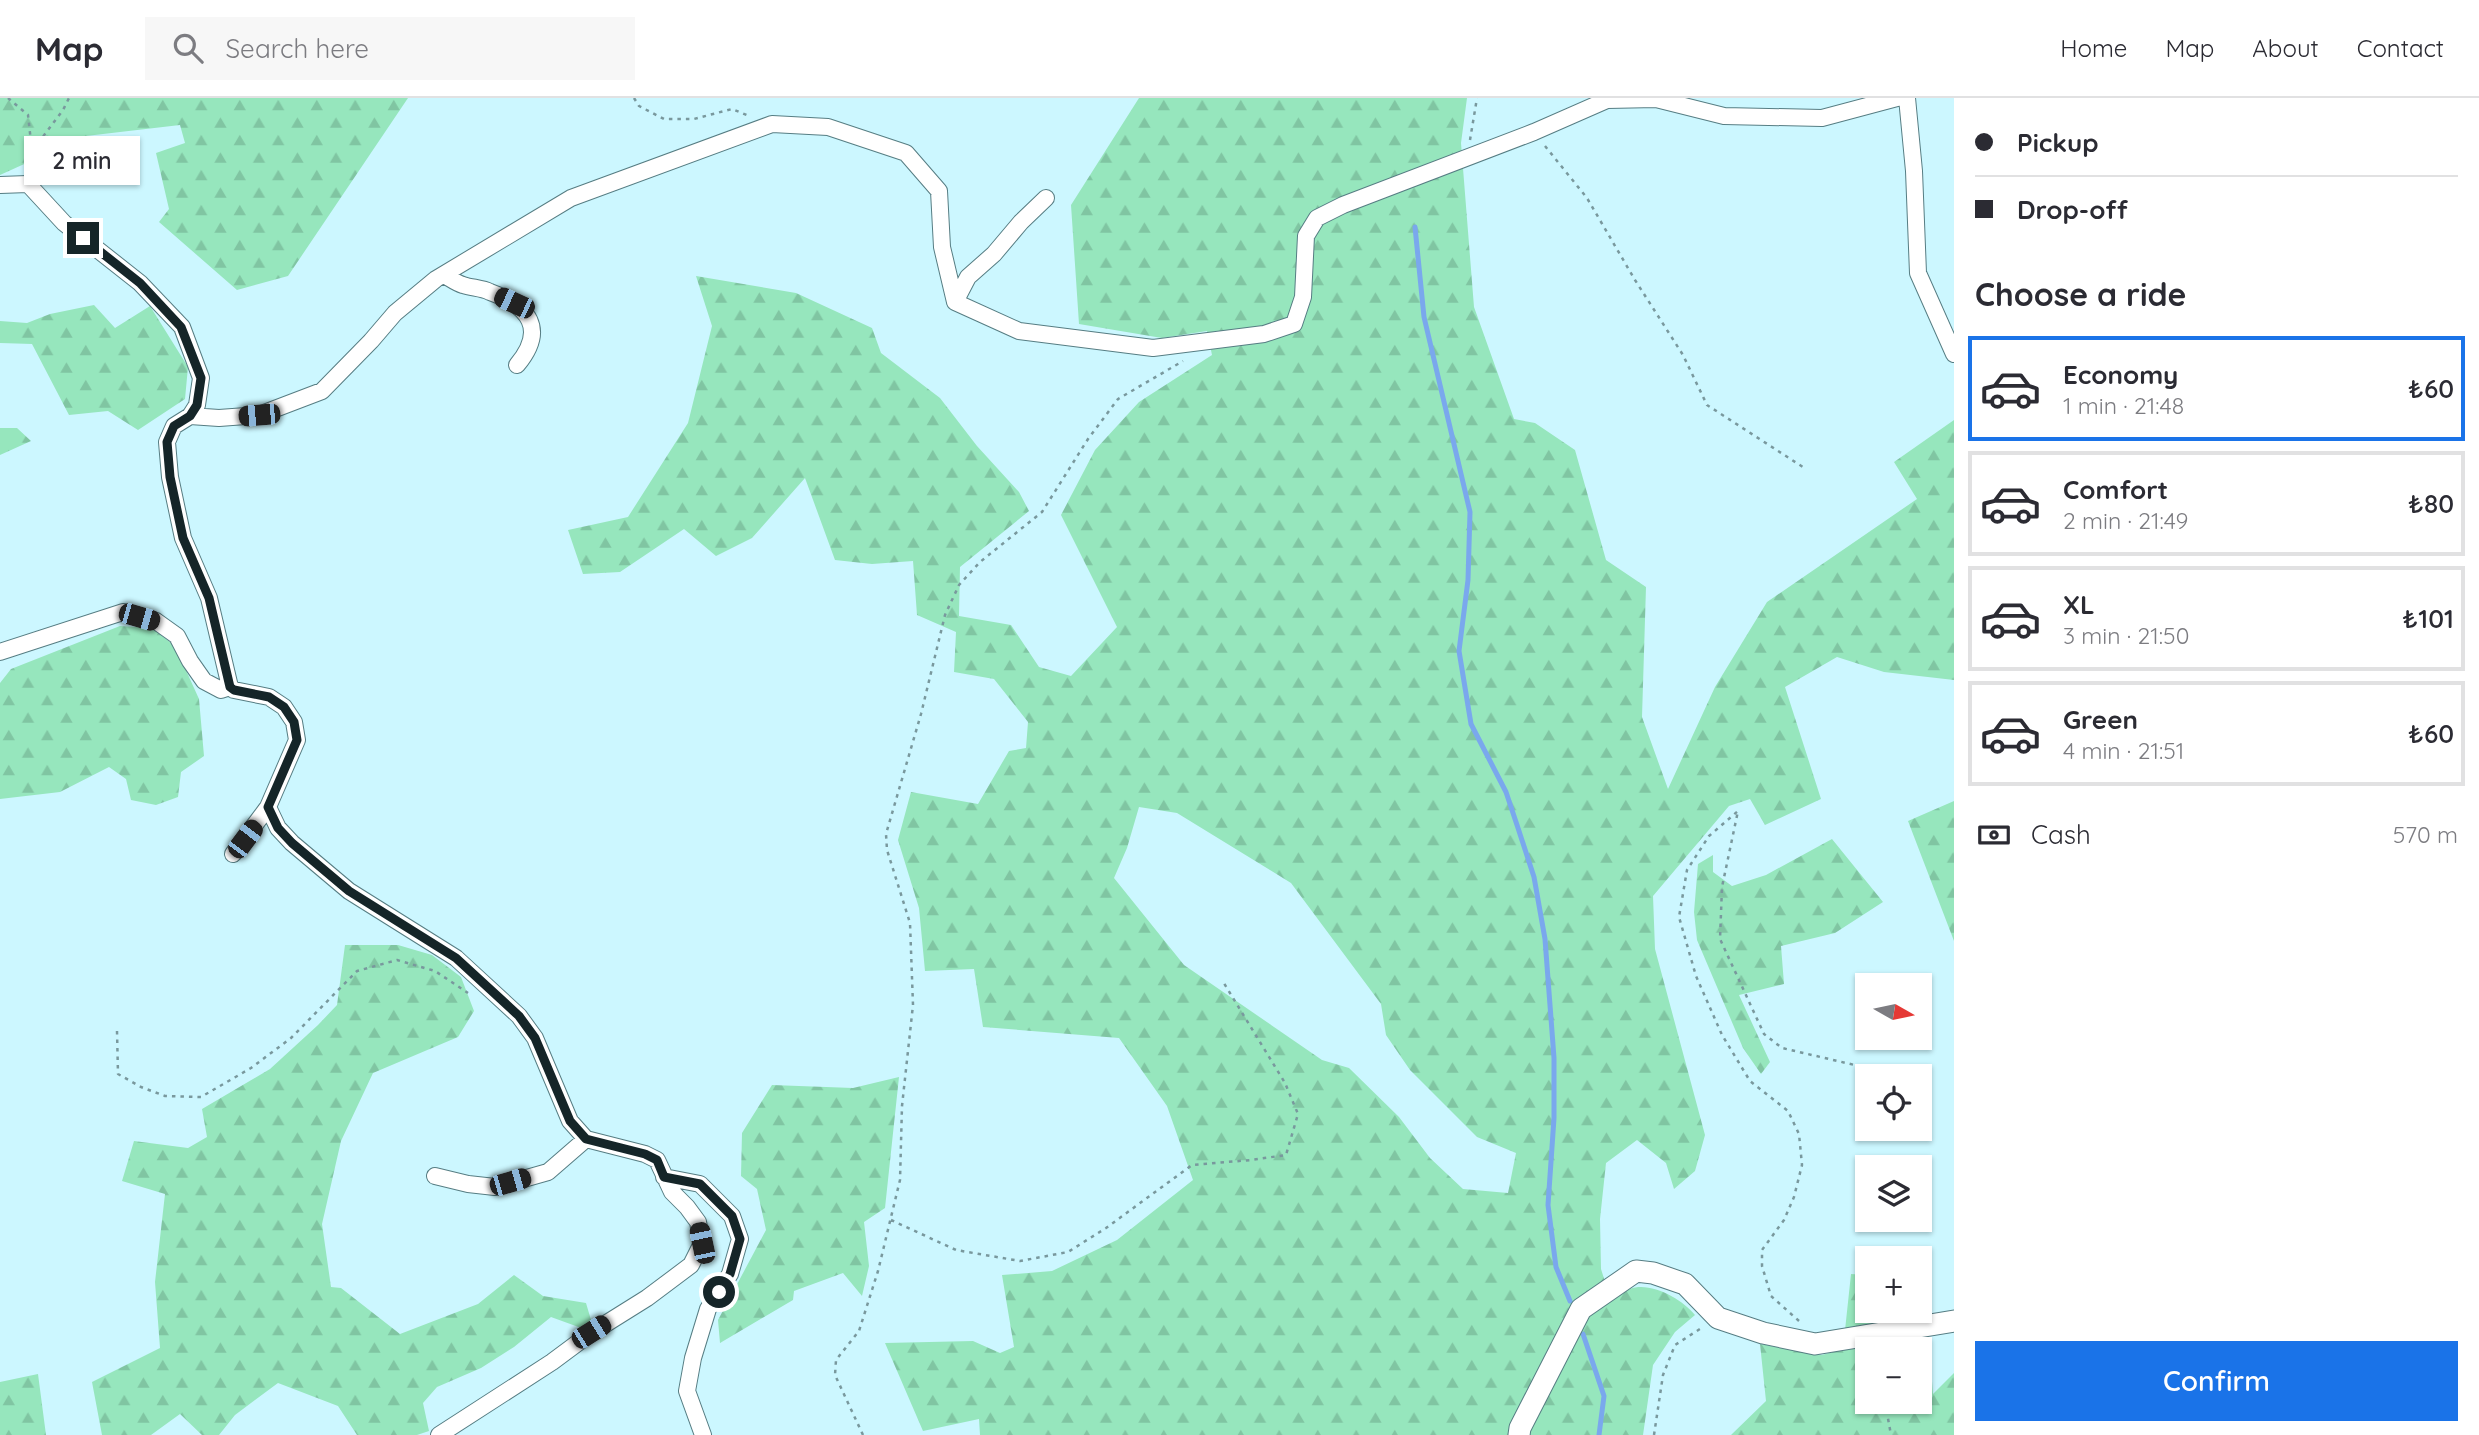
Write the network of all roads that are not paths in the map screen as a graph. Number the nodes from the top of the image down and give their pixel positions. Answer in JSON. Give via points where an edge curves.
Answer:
{"nodes":[{"id":1,"x":1897,"y":98,"type":"edge"},
{"id":2,"x":1907,"y":98,"type":"edge"},
{"id":3,"x":0,"y":185,"type":"edge"},
{"id":4,"x":1046,"y":198,"type":"dead end"},
{"id":5,"x":444,"y":275,"type":"junction"},
{"id":6,"x":955,"y":302,"type":"junction"},
{"id":7,"x":1952,"y":345,"type":"edge"},
{"id":8,"x":517,"y":365,"type":"dead end"},
{"id":9,"x":190,"y":416,"type":"junction"},
{"id":10,"x":0,"y":652,"type":"edge"},
{"id":11,"x":230,"y":687,"type":"junction"},
{"id":12,"x":268,"y":807,"type":"junction"},
{"id":13,"x":233,"y":855,"type":"dead end"},
{"id":14,"x":586,"y":1139,"type":"junction"},
{"id":15,"x":435,"y":1176,"type":"dead end"},
{"id":16,"x":664,"y":1177,"type":"junction"},
{"id":17,"x":1954,"y":1321,"type":"edge"},
{"id":18,"x":439,"y":1435,"type":"edge"},
{"id":19,"x":703,"y":1435,"type":"edge"},
{"id":20,"x":1519,"y":1435,"type":"edge"}],
"edges":[{"from":1,"to":6,"type":"street","via":[[1822,118],[1724,116],[1656,99],[1607,100],[1317,218],[1306,236],[1303,297],[1294,324],[1264,334],[1153,348],[1019,331]]},
{"from":2,"to":7,"type":"street","via":[[1918,274]]},
{"from":3,"to":9,"type":"street","via":[[29,184],[64,223],[140,283],[181,327],[201,378],[197,405]]},
{"from":4,"to":6,"type":"street","via":[[968,277]]},
{"from":5,"to":6,"type":"street","via":[[571,198],[772,124],[828,127],[906,153],[939,191],[942,247]]},
{"from":5,"to":8,"type":"street","via":[[489,291],[528,315],[533,331],[526,355]]},
{"from":5,"to":9,"type":"street","via":[[395,313],[322,391],[259,415]]},
{"from":9,"to":11,"type":"street","via":[[174,426],[167,442],[170,477],[183,538],[209,598]]},
{"from":10,"to":11,"type":"street","via":[[123,612],[156,621],[177,636],[204,681],[220,690]]},
{"from":11,"to":12,"type":"street","via":[[269,697],[284,707],[294,722],[297,740]]},
{"from":12,"to":13,"type":"street"},
{"from":12,"to":14,"type":"street","via":[[292,843],[340,883],[456,958],[519,1016],[535,1038],[570,1121]]},
{"from":14,"to":15,"type":"street","via":[[548,1172],[495,1186]]},
{"from":14,"to":16,"type":"street","via":[[645,1154],[657,1160]]},
{"from":16,"to":18,"type":"street","via":[[698,1222],[702,1243],[691,1265]]},
{"from":16,"to":19,"type":"street","via":[[700,1184],[732,1216],[740,1239],[730,1274],[708,1309],[693,1358],[687,1391]]},
{"from":17,"to":20,"type":"street","via":[[1815,1344],[1718,1318],[1685,1284],[1636,1271],[1581,1309]]}]}
